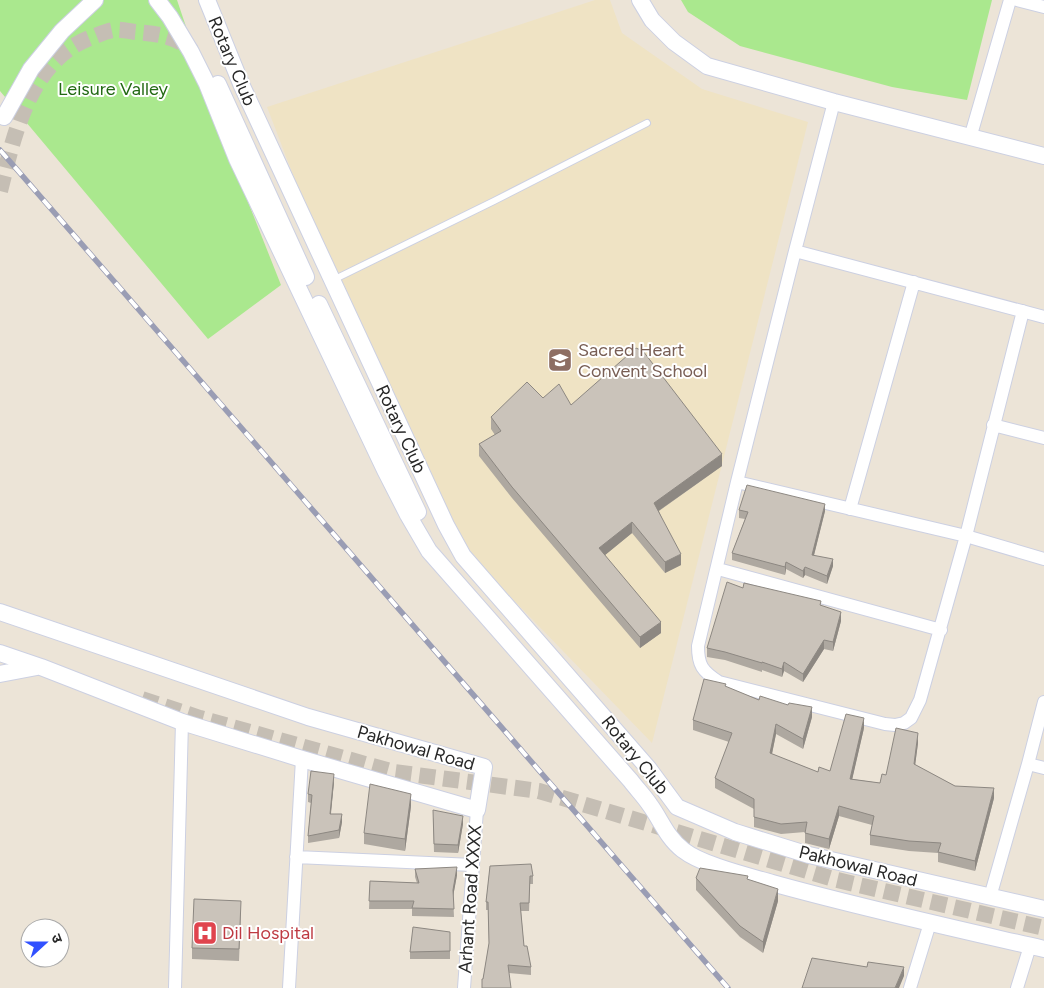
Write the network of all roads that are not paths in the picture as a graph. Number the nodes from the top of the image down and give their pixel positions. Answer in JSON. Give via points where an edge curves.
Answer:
{"nodes":[{"id":1,"x":96,"y":0,"type":"edge"},
{"id":2,"x":156,"y":0,"type":"edge"},
{"id":3,"x":207,"y":0,"type":"edge"},
{"id":4,"x":640,"y":0,"type":"edge"},
{"id":5,"x":1010,"y":0,"type":"edge"},
{"id":6,"x":1017,"y":0,"type":"edge"},
{"id":7,"x":1044,"y":7,"type":"edge"},
{"id":8,"x":218,"y":84,"type":"dead end"},
{"id":9,"x":834,"y":102,"type":"junction"},
{"id":10,"x":4,"y":116,"type":"dead end"},
{"id":11,"x":647,"y":123,"type":"dead end"},
{"id":12,"x":970,"y":138,"type":"junction"},
{"id":13,"x":1044,"y":156,"type":"edge"},
{"id":14,"x":795,"y":251,"type":"junction"},
{"id":15,"x":332,"y":281,"type":"junction"},
{"id":16,"x":914,"y":282,"type":"junction"},
{"id":17,"x":1023,"y":311,"type":"junction"},
{"id":18,"x":1044,"y":316,"type":"edge"},
{"id":19,"x":993,"y":425,"type":"junction"},
{"id":20,"x":1044,"y":438,"type":"edge"},
{"id":21,"x":737,"y":482,"type":"junction"},
{"id":22,"x":850,"y":509,"type":"junction"},
{"id":23,"x":966,"y":536,"type":"junction"},
{"id":24,"x":463,"y":556,"type":"junction"},
{"id":25,"x":1044,"y":559,"type":"edge"},
{"id":26,"x":718,"y":569,"type":"junction"},
{"id":27,"x":0,"y":612,"type":"edge"},
{"id":28,"x":941,"y":630,"type":"junction"},
{"id":29,"x":0,"y":646,"type":"edge"},
{"id":30,"x":18,"y":652,"type":"dead end"},
{"id":31,"x":0,"y":653,"type":"edge"},
{"id":32,"x":41,"y":667,"type":"junction"},
{"id":33,"x":0,"y":674,"type":"edge"},
{"id":34,"x":1044,"y":702,"type":"edge"},
{"id":35,"x":182,"y":722,"type":"junction"},
{"id":36,"x":302,"y":759,"type":"junction"},
{"id":37,"x":1028,"y":764,"type":"junction"},
{"id":38,"x":1044,"y":768,"type":"edge"},
{"id":39,"x":649,"y":769,"type":"junction"},
{"id":40,"x":631,"y":781,"type":"junction"},
{"id":41,"x":677,"y":807,"type":"joint"},
{"id":42,"x":477,"y":810,"type":"junction"},
{"id":43,"x":296,"y":857,"type":"junction"},
{"id":44,"x":473,"y":865,"type":"junction"},
{"id":45,"x":990,"y":897,"type":"junction"},
{"id":46,"x":1044,"y":909,"type":"edge"},
{"id":47,"x":930,"y":922,"type":"junction"},
{"id":48,"x":1037,"y":948,"type":"edge"},
{"id":49,"x":175,"y":988,"type":"edge"},
{"id":50,"x":289,"y":988,"type":"edge"},
{"id":51,"x":464,"y":988,"type":"edge"},
{"id":52,"x":910,"y":988,"type":"edge"},
{"id":53,"x":1017,"y":988,"type":"edge"}],
"edges":[{"from":1,"to":10,"type":"street","via":[[62,31],[31,69]]},
{"from":2,"to":40,"type":"street","via":[[191,52],[252,190],[385,470],[424,543]]},
{"from":3,"to":15,"type":"street","name":"Rotary Club","via":[[242,86]]},
{"from":4,"to":9,"type":"street","via":[[652,20],[674,42],[707,66]]},
{"from":5,"to":12,"type":"street"},
{"from":6,"to":7,"type":"street"},
{"from":8,"to":24,"type":"street","via":[[304,274],[430,535],[441,550]]},
{"from":9,"to":12,"type":"street"},
{"from":9,"to":14,"type":"street"},
{"from":11,"to":15,"type":"lane"},
{"from":12,"to":13,"type":"street"},
{"from":14,"to":16,"type":"street"},
{"from":14,"to":21,"type":"street"},
{"from":15,"to":24,"type":"street","name":"Rotary Club"},
{"from":16,"to":17,"type":"street"},
{"from":16,"to":22,"type":"street"},
{"from":17,"to":18,"type":"street"},
{"from":17,"to":19,"type":"street"},
{"from":19,"to":20,"type":"street"},
{"from":19,"to":23,"type":"street"},
{"from":21,"to":22,"type":"street"},
{"from":21,"to":26,"type":"street"},
{"from":22,"to":23,"type":"street"},
{"from":23,"to":25,"type":"street"},
{"from":23,"to":28,"type":"street"},
{"from":24,"to":39,"type":"street","name":"Rotary Club"},
{"from":26,"to":28,"type":"street"},
{"from":26,"to":28,"type":"street","via":[[698,646],[698,658],[702,668],[719,682],[885,724],[904,723],[911,718],[920,700]]},
{"from":27,"to":42,"type":"street","name":"Pakhowal Road","via":[[308,717],[484,767]]},
{"from":29,"to":30,"type":"street"},
{"from":31,"to":32,"type":"street"},
{"from":32,"to":33,"type":"street"},
{"from":32,"to":35,"type":"street"},
{"from":34,"to":37,"type":"street"},
{"from":35,"to":36,"type":"street"},
{"from":35,"to":49,"type":"street"},
{"from":36,"to":42,"type":"street"},
{"from":36,"to":43,"type":"street"},
{"from":37,"to":38,"type":"street"},
{"from":37,"to":45,"type":"street"},
{"from":39,"to":40,"type":"street"},
{"from":39,"to":41,"type":"street","name":"Rotary Club"},
{"from":40,"to":47,"type":"street","via":[[671,839],[684,851],[715,866]]},
{"from":41,"to":45,"type":"street","name":"Pakhowal Road","via":[[735,832],[809,855]]},
{"from":42,"to":44,"type":"street","name":"Arhant Road XXXX"},
{"from":43,"to":44,"type":"street"},
{"from":43,"to":50,"type":"street"},
{"from":44,"to":51,"type":"street","name":"Arhant Road XXXX"},
{"from":45,"to":46,"type":"street","name":"Pakhowal Road"},
{"from":47,"to":48,"type":"street"},
{"from":47,"to":52,"type":"street"},
{"from":48,"to":53,"type":"street"}]}
